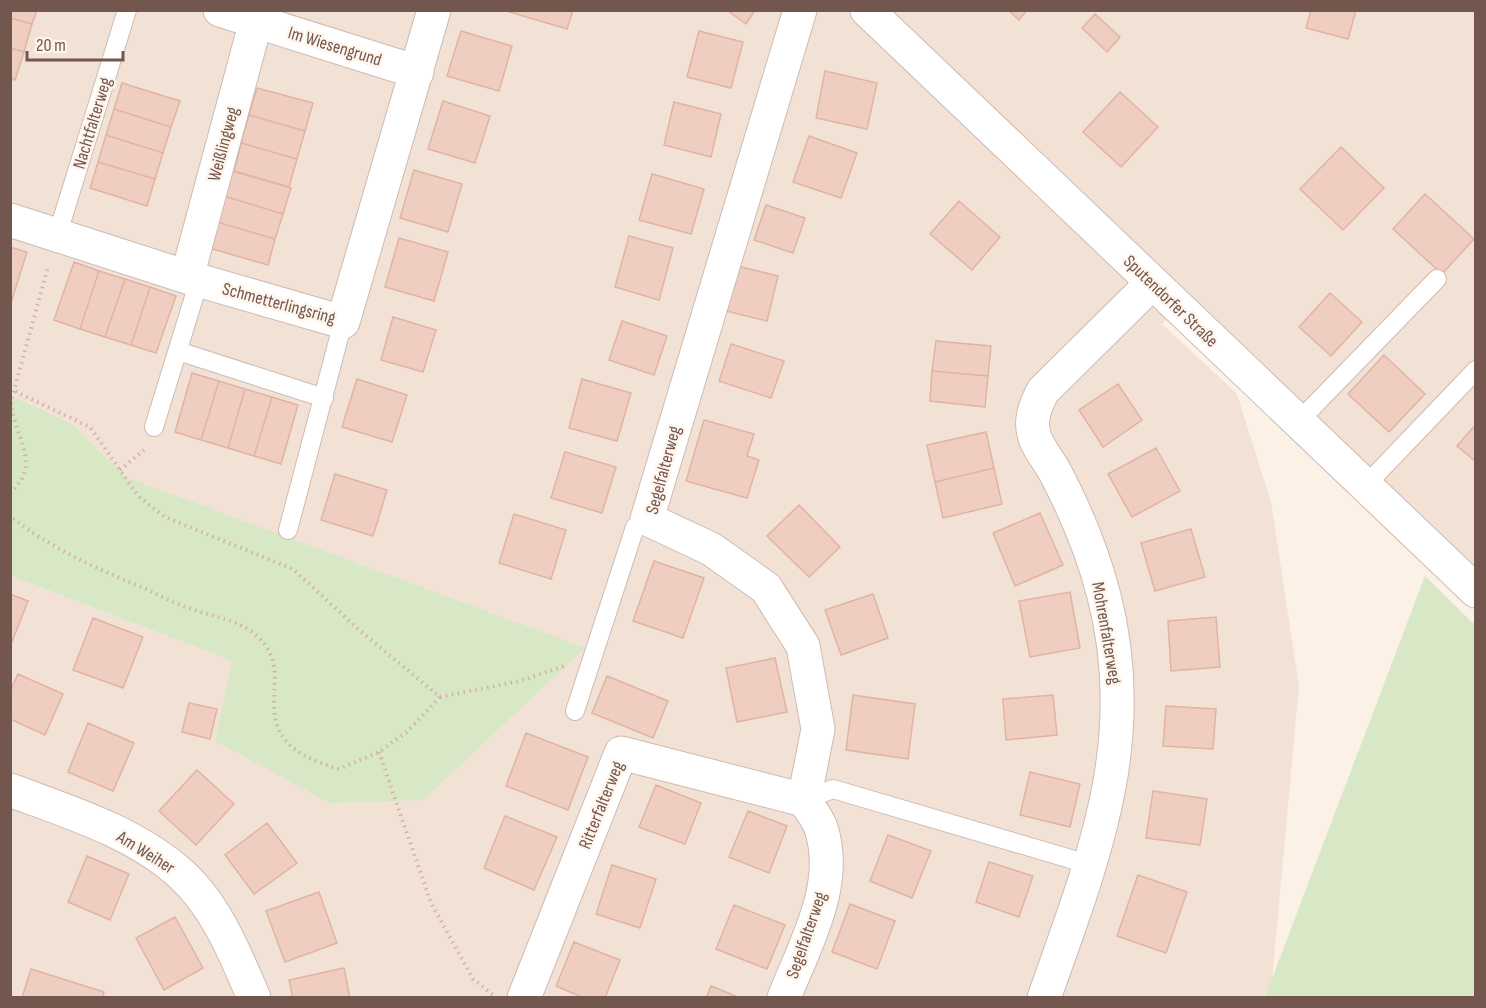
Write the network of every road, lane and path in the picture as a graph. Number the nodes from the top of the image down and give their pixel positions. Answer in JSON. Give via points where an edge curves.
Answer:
{"nodes":[{"id":1,"x":127,"y":10,"type":"edge"},
{"id":2,"x":220,"y":10,"type":"edge"},
{"id":3,"x":434,"y":10,"type":"edge"},
{"id":4,"x":800,"y":10,"type":"edge"},
{"id":5,"x":867,"y":10,"type":"edge"},
{"id":6,"x":257,"y":16,"type":"edge"},
{"id":7,"x":417,"y":72,"type":"junction"},
{"id":8,"x":10,"y":220,"type":"edge"},
{"id":9,"x":57,"y":236,"type":"junction"},
{"id":10,"x":193,"y":279,"type":"junction"},
{"id":11,"x":1437,"y":279,"type":"dead end"},
{"id":12,"x":1152,"y":283,"type":"junction"},
{"id":13,"x":343,"y":322,"type":"junction"},
{"id":14,"x":178,"y":351,"type":"junction"},
{"id":15,"x":1476,"y":370,"type":"edge"},
{"id":16,"x":12,"y":390,"type":"edge"},
{"id":17,"x":324,"y":398,"type":"junction"},
{"id":18,"x":1298,"y":422,"type":"junction"},
{"id":19,"x":154,"y":427,"type":"dead end"},
{"id":20,"x":1365,"y":486,"type":"junction"},
{"id":21,"x":10,"y":493,"type":"edge"},
{"id":22,"x":10,"y":516,"type":"edge"},
{"id":23,"x":647,"y":519,"type":"junction"},
{"id":24,"x":288,"y":530,"type":"dead end"},
{"id":25,"x":1476,"y":591,"type":"edge"},
{"id":26,"x":593,"y":657,"type":"junction"},
{"id":27,"x":440,"y":697,"type":"junction"},
{"id":28,"x":575,"y":711,"type":"dead end"},
{"id":29,"x":379,"y":752,"type":"junction"},
{"id":30,"x":10,"y":790,"type":"edge"},
{"id":31,"x":804,"y":800,"type":"junction"},
{"id":32,"x":1091,"y":865,"type":"junction"},
{"id":33,"x":254,"y":998,"type":"edge"},
{"id":34,"x":496,"y":998,"type":"edge"},
{"id":35,"x":524,"y":998,"type":"edge"},
{"id":36,"x":784,"y":998,"type":"edge"},
{"id":37,"x":1044,"y":998,"type":"edge"}],
"edges":[{"from":1,"to":9,"type":"lane","name":"Nachtfalterweg"},
{"from":2,"to":6,"type":"street","name":"Im Wiesengrund"},
{"from":3,"to":7,"type":"street","name":"Schmetterlingsring"},
{"from":4,"to":23,"type":"street","name":"Segelfalterweg"},
{"from":5,"to":12,"type":"street","name":"Sputendorfer Straße"},
{"from":6,"to":7,"type":"street","name":"Im Wiesengrund"},
{"from":6,"to":10,"type":"street","name":"Weißlingweg"},
{"from":7,"to":13,"type":"street","name":"Schmetterlingsring"},
{"from":8,"to":9,"type":"street","name":"Schmetterlingsring"},
{"from":9,"to":10,"type":"street","name":"Schmetterlingsring"},
{"from":9,"to":16,"type":"path"},
{"from":10,"to":13,"type":"street","name":"Schmetterlingsring"},
{"from":10,"to":14,"type":"lane"},
{"from":11,"to":18,"type":"lane"},
{"from":12,"to":18,"type":"street","name":"Sputendorfer Straße"},
{"from":12,"to":32,"type":"street","name":"Mohrenfalterweg","via":[[1043,391],[1033,411],[1035,438],[1083,531],[1104,597],[1114,654],[1118,709],[1114,773]]},
{"from":13,"to":17,"type":"lane"},
{"from":14,"to":17,"type":"lane"},
{"from":14,"to":19,"type":"lane"},
{"from":15,"to":20,"type":"lane"},
{"from":16,"to":21,"type":"path","via":[[12,415],[28,461],[23,482]]},
{"from":16,"to":27,"type":"path","via":[[90,427],[138,496],[165,517],[293,569]]},
{"from":17,"to":24,"type":"lane"},
{"from":18,"to":20,"type":"street","name":"Sputendorfer Straße"},
{"from":20,"to":25,"type":"street","name":"Sputendorfer Straße"},
{"from":22,"to":29,"type":"path","via":[[33,534],[111,576],[191,609],[242,624],[270,654],[273,708],[279,732],[303,757],[339,769]]},
{"from":23,"to":26,"type":"lane","via":[[635,527]]},
{"from":23,"to":31,"type":"street","name":"Segelfalterweg","via":[[711,549],[766,588],[803,646],[818,729]]},
{"from":26,"to":27,"type":"path","via":[[520,681]]},
{"from":26,"to":28,"type":"lane"},
{"from":27,"to":29,"type":"path","via":[[408,731]]},
{"from":29,"to":34,"type":"path","via":[[431,903],[473,979]]},
{"from":30,"to":33,"type":"street","name":"Am Weiher","via":[[109,829],[183,876],[213,915]]},
{"from":31,"to":32,"type":"lane","via":[[833,789]]},
{"from":31,"to":35,"type":"street","name":"Ritterfalterweg","via":[[621,753]]},
{"from":31,"to":36,"type":"street","name":"Segelfalterweg","via":[[821,828],[826,868],[822,902]]},
{"from":32,"to":37,"type":"street","name":"Mohrenfalterweg"}]}
